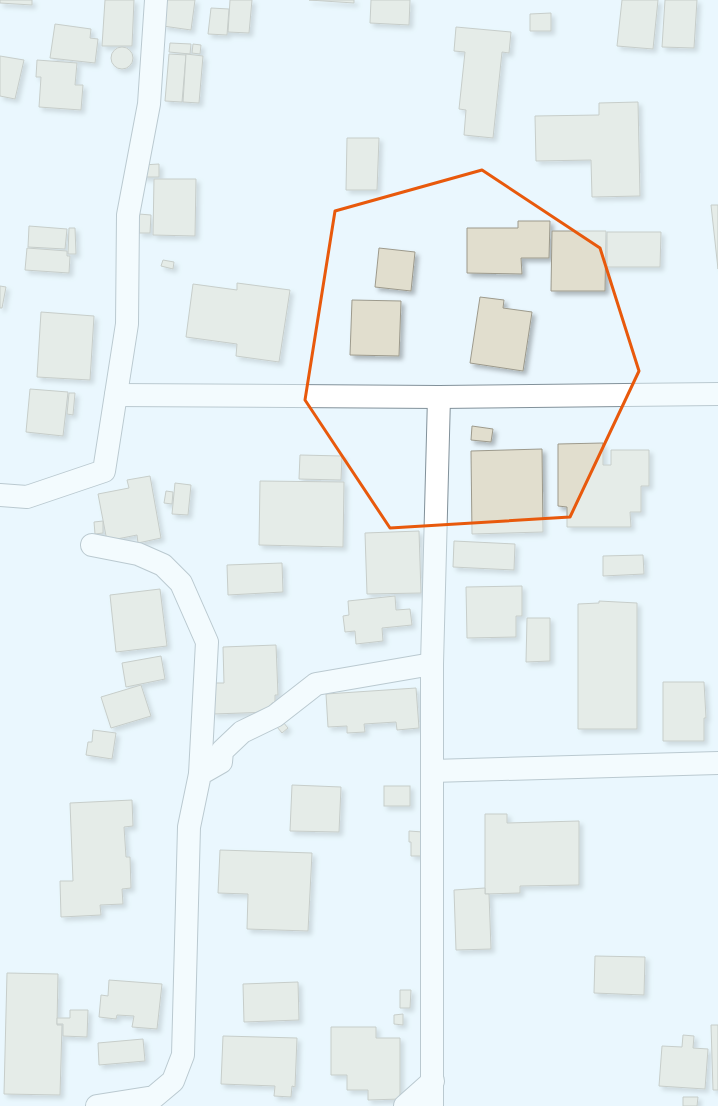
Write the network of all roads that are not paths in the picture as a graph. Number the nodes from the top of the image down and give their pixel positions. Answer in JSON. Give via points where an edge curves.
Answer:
{"nodes":[{"id":1,"x":156,"y":0,"type":"edge"},
{"id":2,"x":718,"y":394,"type":"edge"},
{"id":3,"x":116,"y":395,"type":"junction"},
{"id":4,"x":439,"y":397,"type":"junction"},
{"id":5,"x":0,"y":495,"type":"edge"},
{"id":6,"x":92,"y":545,"type":"dead end"},
{"id":7,"x":432,"y":664,"type":"junction"},
{"id":8,"x":718,"y":762,"type":"edge"},
{"id":9,"x":432,"y":771,"type":"junction"},
{"id":10,"x":200,"y":774,"type":"junction"},
{"id":11,"x":433,"y":1081,"type":"junction"},
{"id":12,"x":97,"y":1106,"type":"edge"},
{"id":13,"x":405,"y":1106,"type":"edge"},
{"id":14,"x":432,"y":1106,"type":"edge"}],
"edges":[{"from":1,"to":3,"type":"street","via":[[149,104],[128,215],[127,324]]},
{"from":2,"to":4,"type":"street"},
{"from":3,"to":4,"type":"street"},
{"from":3,"to":5,"type":"street","via":[[104,471],[27,497]]},
{"from":4,"to":7,"type":"street"},
{"from":6,"to":10,"type":"street","via":[[138,554],[163,565],[181,583],[207,642]]},
{"from":7,"to":9,"type":"street"},
{"from":7,"to":10,"type":"street","via":[[316,684],[275,716],[242,732],[222,751],[221,762]]},
{"from":8,"to":9,"type":"street"},
{"from":9,"to":11,"type":"street"},
{"from":10,"to":12,"type":"street","via":[[189,827],[183,1056],[173,1081],[154,1097]]},
{"from":11,"to":13,"type":"street"},
{"from":11,"to":14,"type":"street"}]}
